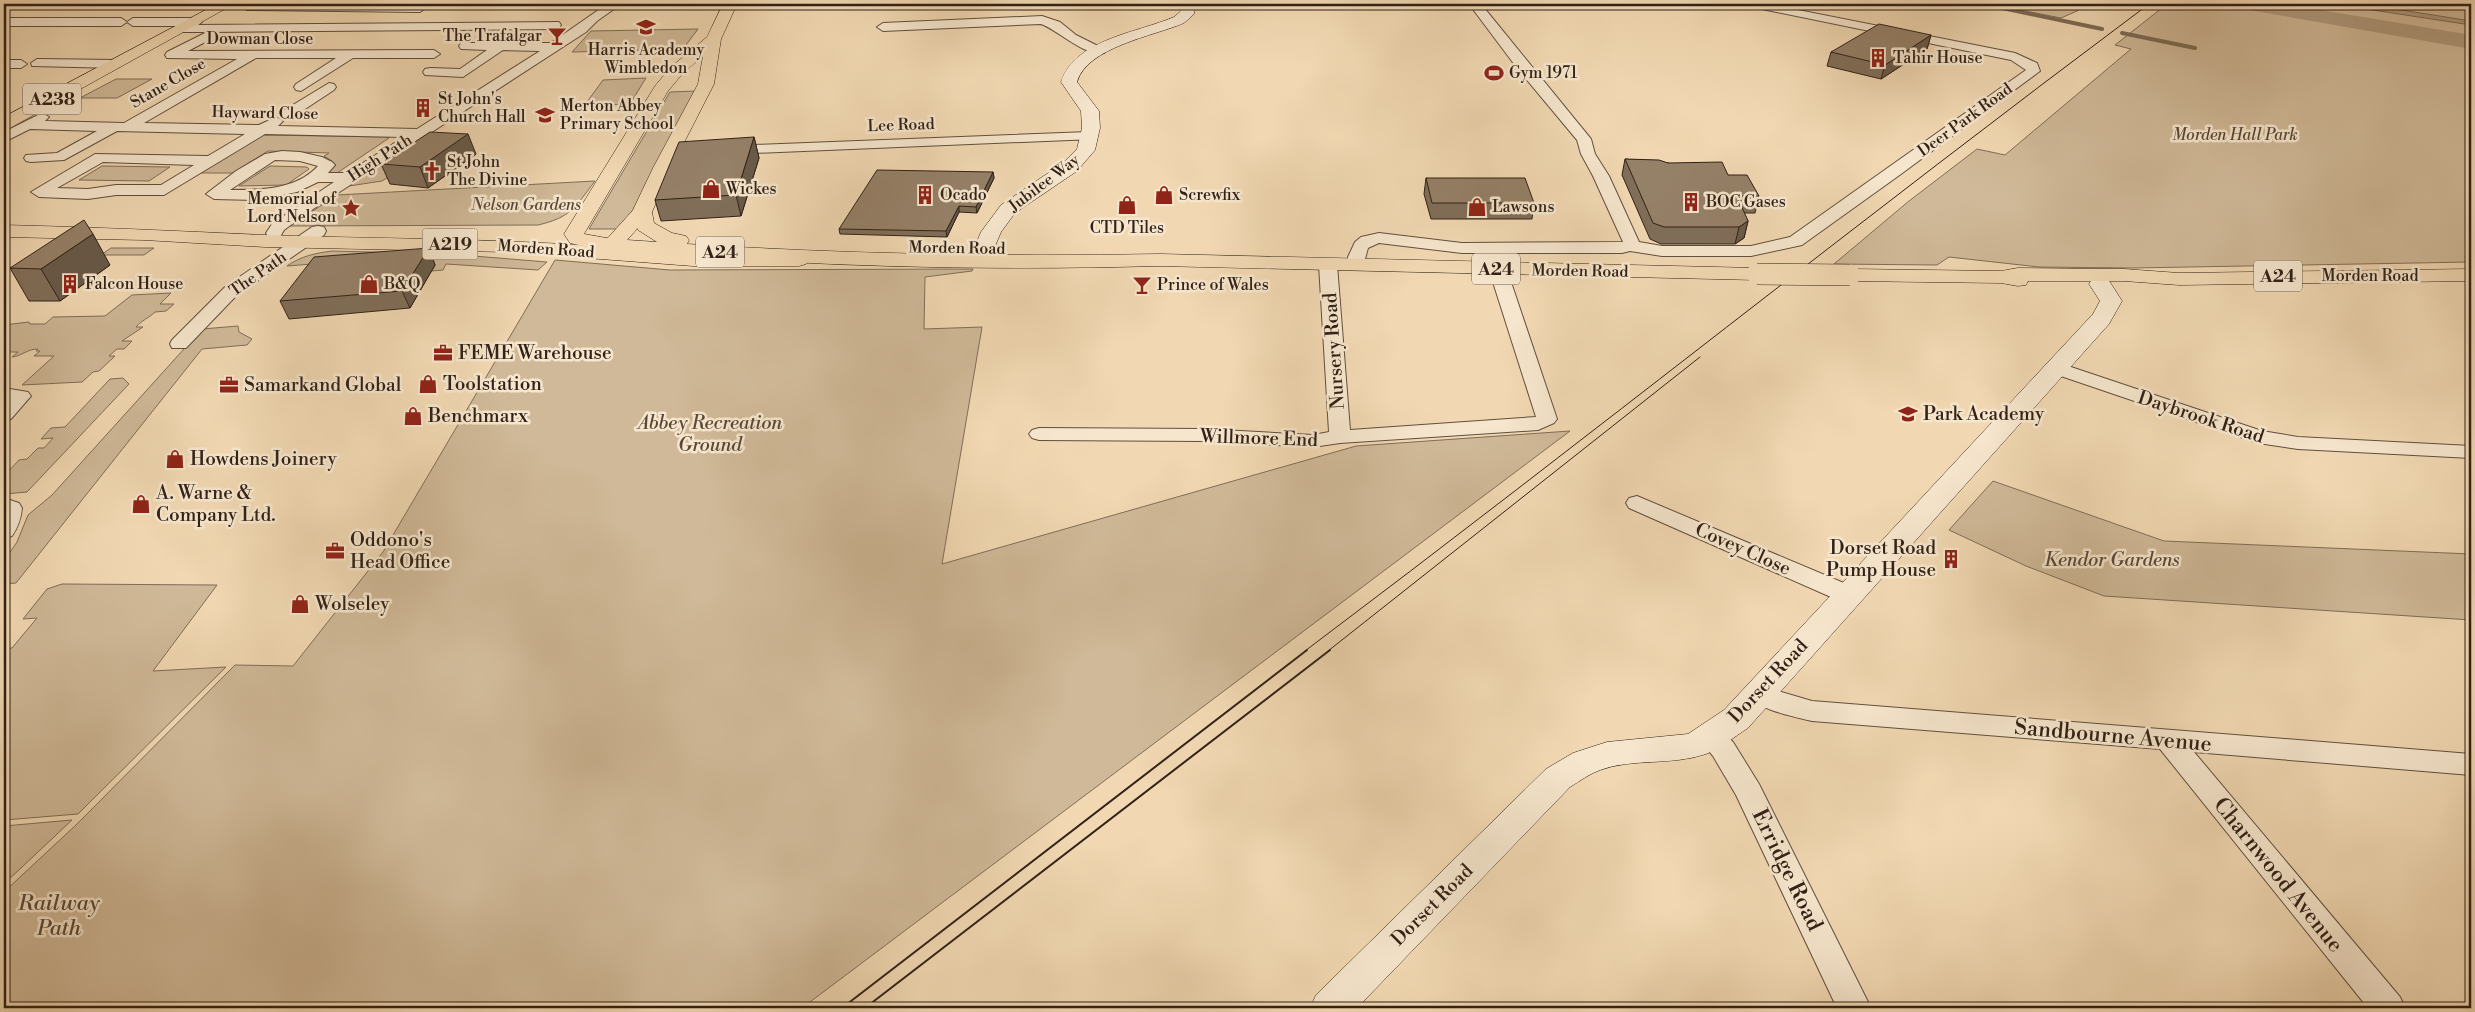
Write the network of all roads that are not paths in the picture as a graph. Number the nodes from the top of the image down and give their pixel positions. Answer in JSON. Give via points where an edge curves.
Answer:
{"nodes":[{"id":1,"x":227,"y":4,"type":"edge"},
{"id":2,"x":615,"y":4,"type":"edge"},
{"id":3,"x":730,"y":4,"type":"edge"},
{"id":4,"x":1189,"y":4,"type":"edge"},
{"id":5,"x":1475,"y":4,"type":"edge"},
{"id":6,"x":1752,"y":4,"type":"edge"},
{"id":7,"x":423,"y":6,"type":"edge"},
{"id":8,"x":251,"y":8,"type":"dead end"},
{"id":9,"x":4,"y":22,"type":"edge"},
{"id":10,"x":196,"y":22,"type":"junction"},
{"id":11,"x":589,"y":23,"type":"junction"},
{"id":12,"x":391,"y":27,"type":"junction"},
{"id":13,"x":883,"y":27,"type":"dead end"},
{"id":14,"x":182,"y":29,"type":"junction"},
{"id":15,"x":207,"y":36,"type":"dead end"},
{"id":16,"x":713,"y":38,"type":"junction"},
{"id":17,"x":465,"y":46,"type":"dead end"},
{"id":18,"x":500,"y":47,"type":"junction"},
{"id":19,"x":554,"y":47,"type":"junction"},
{"id":20,"x":1100,"y":50,"type":"junction"},
{"id":21,"x":378,"y":54,"type":"junction"},
{"id":22,"x":434,"y":54,"type":"dead end"},
{"id":23,"x":254,"y":55,"type":"junction"},
{"id":24,"x":349,"y":55,"type":"junction"},
{"id":25,"x":4,"y":64,"type":"edge"},
{"id":26,"x":22,"y":64,"type":"dead end"},
{"id":27,"x":37,"y":64,"type":"dead end"},
{"id":28,"x":117,"y":64,"type":"junction"},
{"id":29,"x":353,"y":71,"type":"dead end"},
{"id":30,"x":430,"y":72,"type":"dead end"},
{"id":31,"x":337,"y":81,"type":"dead end"},
{"id":32,"x":301,"y":87,"type":"dead end"},
{"id":33,"x":42,"y":117,"type":"dead end"},
{"id":34,"x":4,"y":124,"type":"edge"},
{"id":35,"x":29,"y":125,"type":"junction"},
{"id":36,"x":119,"y":128,"type":"junction"},
{"id":37,"x":260,"y":131,"type":"junction"},
{"id":38,"x":418,"y":134,"type":"junction"},
{"id":39,"x":1089,"y":136,"type":"junction"},
{"id":40,"x":4,"y":138,"type":"edge"},
{"id":41,"x":716,"y":143,"type":"edge"},
{"id":42,"x":31,"y":158,"type":"dead end"},
{"id":43,"x":210,"y":161,"type":"junction"},
{"id":44,"x":189,"y":174,"type":"junction"},
{"id":45,"x":242,"y":176,"type":"junction"},
{"id":46,"x":316,"y":177,"type":"junction"},
{"id":47,"x":349,"y":178,"type":"junction"},
{"id":48,"x":642,"y":212,"type":"junction"},
{"id":49,"x":579,"y":226,"type":"junction"},
{"id":50,"x":4,"y":232,"type":"edge"},
{"id":51,"x":274,"y":233,"type":"junction"},
{"id":52,"x":144,"y":234,"type":"junction"},
{"id":53,"x":312,"y":236,"type":"junction"},
{"id":54,"x":667,"y":239,"type":"junction"},
{"id":55,"x":610,"y":244,"type":"junction"},
{"id":56,"x":1629,"y":246,"type":"junction"},
{"id":57,"x":982,"y":255,"type":"junction"},
{"id":58,"x":828,"y":259,"type":"joint"},
{"id":59,"x":1328,"y":265,"type":"junction"},
{"id":60,"x":1356,"y":266,"type":"junction"},
{"id":61,"x":1501,"y":269,"type":"junction"},
{"id":62,"x":2471,"y":275,"type":"edge"},
{"id":63,"x":2000,"y":278,"type":"junction"},
{"id":64,"x":2179,"y":279,"type":"junction"},
{"id":65,"x":2100,"y":284,"type":"junction"},
{"id":66,"x":222,"y":320,"type":"dead end"},
{"id":67,"x":201,"y":321,"type":"junction"},
{"id":68,"x":179,"y":344,"type":"dead end"},
{"id":69,"x":2056,"y":368,"type":"junction"},
{"id":70,"x":12,"y":395,"type":"edge"},
{"id":71,"x":4,"y":415,"type":"edge"},
{"id":72,"x":1039,"y":434,"type":"dead end"},
{"id":73,"x":1340,"y":437,"type":"junction"},
{"id":74,"x":2471,"y":452,"type":"edge"},
{"id":75,"x":1637,"y":503,"type":"dead end"},
{"id":76,"x":7,"y":506,"type":"edge"},
{"id":77,"x":4,"y":531,"type":"edge"},
{"id":78,"x":1849,"y":595,"type":"junction"},
{"id":79,"x":1758,"y":694,"type":"junction"},
{"id":80,"x":1711,"y":737,"type":"junction"},
{"id":81,"x":2169,"y":741,"type":"junction"},
{"id":82,"x":2471,"y":764,"type":"edge"},
{"id":83,"x":1330,"y":1008,"type":"edge"},
{"id":84,"x":1854,"y":1008,"type":"edge"},
{"id":85,"x":2388,"y":1008,"type":"edge"}],
"edges":[{"from":1,"to":10,"type":"main road","number":"A238"},
{"from":2,"to":11,"type":"street","name":"High Path"},
{"from":3,"to":16,"type":"main road"},
{"from":4,"to":20,"type":"main road","name":"Jubilee Way","via":[[1187,14],[1168,26]]},
{"from":5,"to":56,"type":"street","via":[[1584,139],[1588,154],[1631,242]]},
{"from":6,"to":56,"type":"street","name":"Deer Park Road","via":[[2015,57],[2032,66],[2033,71],[1796,241],[1735,251],[1662,251]]},
{"from":7,"to":8,"type":"street"},
{"from":7,"to":12,"type":"street"},
{"from":9,"to":10,"type":"street"},
{"from":10,"to":14,"type":"main road","number":"A238"},
{"from":11,"to":12,"type":"street"},
{"from":11,"to":19,"type":"street","name":"High Path"},
{"from":12,"to":14,"type":"street"},
{"from":12,"to":24,"type":"street"},
{"from":13,"to":20,"type":"street","via":[[1042,20]]},
{"from":14,"to":28,"type":"main road","number":"A238"},
{"from":15,"to":23,"type":"street","name":"Dowman Close","via":[[165,58]]},
{"from":16,"to":48,"type":"main road","via":[[706,84]]},
{"from":16,"to":49,"type":"main road","via":[[661,89]]},
{"from":17,"to":18,"type":"street"},
{"from":18,"to":19,"type":"street"},
{"from":18,"to":30,"type":"street","via":[[463,73]]},
{"from":19,"to":38,"type":"street","name":"High Path"},
{"from":20,"to":39,"type":"main road","name":"Jubilee Way","via":[[1079,60],[1069,74],[1073,89],[1087,104],[1091,119]]},
{"from":21,"to":22,"type":"street","name":"Dowman Close"},
{"from":21,"to":24,"type":"street","name":"Dowman Close"},
{"from":21,"to":29,"type":"street"},
{"from":23,"to":24,"type":"street","name":"Dowman Close"},
{"from":23,"to":36,"type":"street","name":"Stane Close"},
{"from":24,"to":32,"type":"street"},
{"from":25,"to":26,"type":"street"},
{"from":27,"to":28,"type":"street"},
{"from":28,"to":34,"type":"main road","number":"A238"},
{"from":31,"to":37,"type":"street"},
{"from":33,"to":35,"type":"street","name":"Hayward Close"},
{"from":35,"to":36,"type":"street","name":"Hayward Close"},
{"from":35,"to":40,"type":"street","name":"Hayward Close"},
{"from":36,"to":37,"type":"street","name":"Hayward Close"},
{"from":36,"to":42,"type":"street","via":[[59,157]]},
{"from":37,"to":38,"type":"street","name":"Hayward Close"},
{"from":37,"to":43,"type":"street"},
{"from":38,"to":47,"type":"street","name":"High Path"},
{"from":39,"to":41,"type":"street","name":"Lee Road","via":[[752,149]]},
{"from":39,"to":57,"type":"main road","name":"Jubilee Way","via":[[1086,150],[1075,163],[1008,209],[998,221]]},
{"from":43,"to":44,"type":"street"},
{"from":43,"to":44,"type":"street","via":[[100,156],[39,192],[88,194],[116,190],[164,190]]},
{"from":44,"to":45,"type":"street"},
{"from":45,"to":46,"type":"street","via":[[271,156],[323,161],[327,165]]},
{"from":45,"to":46,"type":"street","via":[[214,194],[275,193],[305,184]]},
{"from":46,"to":47,"type":"street"},
{"from":47,"to":51,"type":"street","name":"High Path","via":[[286,221]]},
{"from":48,"to":54,"type":"main road","number":"A24","via":[[645,226]]},
{"from":48,"to":55,"type":"main road"},
{"from":49,"to":53,"type":"main road","name":"Morden Road","number":"A219"},
{"from":49,"to":55,"type":"main road","name":"Morden Road","via":[[574,237]]},
{"from":50,"to":52,"type":"main road","name":"Morden Road","number":"A219"},
{"from":51,"to":52,"type":"main road","name":"Morden Road","number":"A219"},
{"from":51,"to":53,"type":"main road","name":"Morden Road","number":"A219"},
{"from":52,"to":53,"type":"main road","name":"Morden Road","number":"A219"},
{"from":53,"to":55,"type":"main road","name":"Morden Road","number":"A219","via":[[479,245]]},
{"from":53,"to":67,"type":"street","name":"The Path","via":[[231,291]]},
{"from":54,"to":55,"type":"main road","name":"Morden Road","number":"A219"},
{"from":54,"to":57,"type":"main road","name":"Morden Road","number":"A24"},
{"from":55,"to":58,"type":"main road","name":"Morden Road","number":"A219","via":[[693,260]]},
{"from":56,"to":60,"type":"street","via":[[1447,247],[1384,238],[1363,243],[1356,251]]},
{"from":57,"to":58,"type":"main road","name":"Morden Road","number":"A24"},
{"from":57,"to":59,"type":"main road","name":"Morden Road","number":"A24"},
{"from":59,"to":60,"type":"main road","name":"Morden Road","number":"A24"},
{"from":59,"to":73,"type":"street","name":"Nursery Road"},
{"from":60,"to":61,"type":"main road","name":"Morden Road","number":"A24"},
{"from":61,"to":63,"type":"main road","name":"Morden Road","number":"A24","bridge":true},
{"from":61,"to":73,"type":"street","name":"Willmore End","via":[[1501,279],[1547,419],[1538,424]]},
{"from":62,"to":64,"type":"main road","name":"Morden Road","number":"A24"},
{"from":63,"to":64,"type":"main road","name":"Morden Road","number":"A24","via":[[2018,274]]},
{"from":63,"to":65,"type":"main road","name":"Morden Road","number":"A24"},
{"from":64,"to":65,"type":"main road","name":"Morden Road","number":"A24","via":[[2161,283]]},
{"from":65,"to":69,"type":"main road","name":"Dorset Road","via":[[2109,294],[2111,306]]},
{"from":66,"to":67,"type":"street","name":"The Path"},
{"from":67,"to":68,"type":"street","name":"The Path"},
{"from":69,"to":74,"type":"street","name":"Daybrook Road","via":[[2258,437],[2298,443]]},
{"from":69,"to":78,"type":"main road","name":"Dorset Road"},
{"from":70,"to":71,"type":"street","via":[[18,401]]},
{"from":72,"to":73,"type":"street","name":"Willmore End","via":[[1204,435],[1313,441]]},
{"from":75,"to":78,"type":"street","name":"Covey Close"},
{"from":76,"to":77,"type":"street","via":[[9,522]]},
{"from":78,"to":79,"type":"main road","name":"Dorset Road"},
{"from":79,"to":80,"type":"main road","name":"Dorset Road","via":[[1736,719]]},
{"from":79,"to":81,"type":"street","name":"Sandbourne Avenue","via":[[1812,711]]},
{"from":80,"to":83,"type":"main road","name":"Dorset Road","via":[[1676,749],[1615,753],[1594,758],[1558,778]]},
{"from":80,"to":84,"type":"street","name":"Erridge Road","via":[[1723,749],[1749,792]]},
{"from":81,"to":82,"type":"street","name":"Sandbourne Avenue"},
{"from":81,"to":85,"type":"street","name":"Charnwood Avenue"}]}
